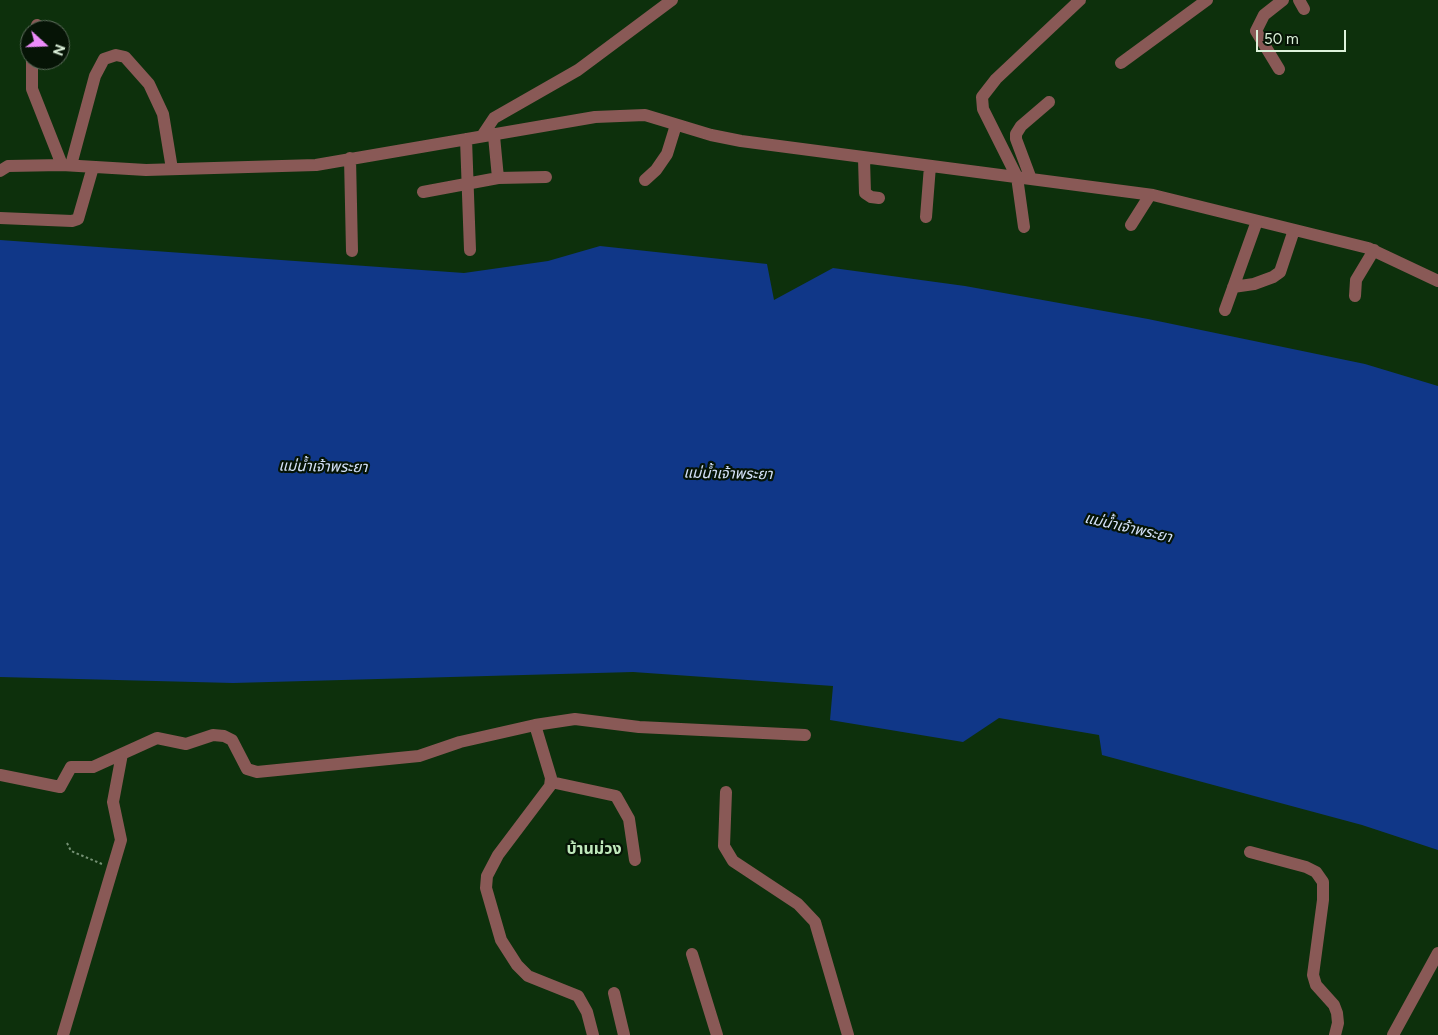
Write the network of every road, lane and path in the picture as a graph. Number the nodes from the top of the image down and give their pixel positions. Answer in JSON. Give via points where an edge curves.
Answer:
{"nodes":[{"id":1,"x":672,"y":0,"type":"edge"},
{"id":2,"x":1080,"y":0,"type":"edge"},
{"id":3,"x":1207,"y":0,"type":"edge"},
{"id":4,"x":1283,"y":0,"type":"edge"},
{"id":5,"x":1121,"y":63,"type":"dead end"},
{"id":6,"x":1279,"y":69,"type":"dead end"},
{"id":7,"x":32,"y":70,"type":"edge"},
{"id":8,"x":1049,"y":102,"type":"dead end"},
{"id":9,"x":676,"y":125,"type":"junction"},
{"id":10,"x":488,"y":136,"type":"junction"},
{"id":11,"x":466,"y":139,"type":"junction"},
{"id":12,"x":350,"y":158,"type":"junction"},
{"id":13,"x":864,"y":159,"type":"junction"},
{"id":14,"x":67,"y":165,"type":"junction"},
{"id":15,"x":930,"y":166,"type":"junction"},
{"id":16,"x":93,"y":167,"type":"junction"},
{"id":17,"x":172,"y":169,"type":"junction"},
{"id":18,"x":0,"y":171,"type":"edge"},
{"id":19,"x":546,"y":177,"type":"dead end"},
{"id":20,"x":1018,"y":177,"type":"junction"},
{"id":21,"x":498,"y":178,"type":"junction"},
{"id":22,"x":1031,"y":179,"type":"junction"},
{"id":23,"x":645,"y":180,"type":"dead end"},
{"id":24,"x":468,"y":182,"type":"junction"},
{"id":25,"x":423,"y":192,"type":"dead end"},
{"id":26,"x":1150,"y":195,"type":"junction"},
{"id":27,"x":879,"y":198,"type":"dead end"},
{"id":28,"x":926,"y":217,"type":"dead end"},
{"id":29,"x":0,"y":218,"type":"edge"},
{"id":30,"x":1257,"y":221,"type":"junction"},
{"id":31,"x":1131,"y":225,"type":"dead end"},
{"id":32,"x":1024,"y":227,"type":"dead end"},
{"id":33,"x":1294,"y":230,"type":"junction"},
{"id":34,"x":470,"y":250,"type":"dead end"},
{"id":35,"x":1374,"y":250,"type":"junction"},
{"id":36,"x":352,"y":251,"type":"dead end"},
{"id":37,"x":1438,"y":281,"type":"edge"},
{"id":38,"x":1233,"y":288,"type":"junction"},
{"id":39,"x":1355,"y":296,"type":"dead end"},
{"id":40,"x":1225,"y":310,"type":"dead end"},
{"id":41,"x":535,"y":725,"type":"junction"},
{"id":42,"x":805,"y":735,"type":"dead end"},
{"id":43,"x":122,"y":754,"type":"junction"},
{"id":44,"x":0,"y":775,"type":"edge"},
{"id":45,"x":551,"y":782,"type":"junction"},
{"id":46,"x":726,"y":792,"type":"dead end"},
{"id":47,"x":67,"y":843,"type":"dead end"},
{"id":48,"x":1250,"y":852,"type":"dead end"},
{"id":49,"x":635,"y":860,"type":"dead end"},
{"id":50,"x":112,"y":868,"type":"junction"},
{"id":51,"x":1438,"y":953,"type":"edge"},
{"id":52,"x":692,"y":954,"type":"dead end"},
{"id":53,"x":614,"y":993,"type":"dead end"},
{"id":54,"x":63,"y":1035,"type":"edge"},
{"id":55,"x":593,"y":1035,"type":"edge"},
{"id":56,"x":624,"y":1035,"type":"edge"},
{"id":57,"x":717,"y":1035,"type":"edge"},
{"id":58,"x":848,"y":1035,"type":"edge"},
{"id":59,"x":1335,"y":1035,"type":"edge"},
{"id":60,"x":1393,"y":1035,"type":"edge"}],
"edges":[{"from":1,"to":10,"type":"street","via":[[578,70],[494,118]]},
{"from":2,"to":20,"type":"street","via":[[996,79],[982,98],[983,109]]},
{"from":3,"to":5,"type":"street"},
{"from":4,"to":6,"type":"street","via":[[1264,15],[1256,31]]},
{"from":7,"to":14,"type":"street","via":[[32,89]]},
{"from":8,"to":22,"type":"street","via":[[1016,134]]},
{"from":9,"to":10,"type":"street","via":[[645,115],[612,116]]},
{"from":9,"to":13,"type":"street","via":[[741,141]]},
{"from":9,"to":23,"type":"street","via":[[667,154]]},
{"from":10,"to":11,"type":"street"},
{"from":10,"to":21,"type":"street"},
{"from":11,"to":12,"type":"street"},
{"from":11,"to":24,"type":"street"},
{"from":12,"to":17,"type":"street","via":[[316,165]]},
{"from":12,"to":36,"type":"street"},
{"from":13,"to":15,"type":"street"},
{"from":13,"to":27,"type":"street","via":[[865,193],[871,198]]},
{"from":14,"to":16,"type":"street"},
{"from":14,"to":17,"type":"street","via":[[95,76],[104,59],[116,54],[125,57],[149,84],[163,114]]},
{"from":14,"to":18,"type":"street","via":[[8,166]]},
{"from":15,"to":20,"type":"street"},
{"from":15,"to":28,"type":"street"},
{"from":16,"to":17,"type":"street"},
{"from":16,"to":29,"type":"street","via":[[78,219]]},
{"from":19,"to":21,"type":"street"},
{"from":20,"to":22,"type":"street"},
{"from":20,"to":32,"type":"street"},
{"from":21,"to":24,"type":"street"},
{"from":22,"to":26,"type":"street"},
{"from":24,"to":25,"type":"street"},
{"from":24,"to":34,"type":"street"},
{"from":26,"to":30,"type":"street"},
{"from":26,"to":31,"type":"street"},
{"from":30,"to":33,"type":"street"},
{"from":30,"to":38,"type":"street"},
{"from":33,"to":35,"type":"street"},
{"from":33,"to":38,"type":"street","via":[[1280,272],[1254,284]]},
{"from":35,"to":37,"type":"street"},
{"from":35,"to":39,"type":"street","via":[[1356,280]]},
{"from":38,"to":40,"type":"street"},
{"from":41,"to":42,"type":"street","via":[[575,719],[639,727]]},
{"from":41,"to":43,"type":"street","via":[[460,742],[419,756],[257,772],[247,769],[232,740],[224,736],[186,744],[157,738]]},
{"from":41,"to":45,"type":"street"},
{"from":43,"to":44,"type":"street","via":[[93,767],[71,768],[60,787]]},
{"from":43,"to":50,"type":"street","via":[[113,802],[121,840]]},
{"from":45,"to":49,"type":"street","via":[[616,796],[629,820]]},
{"from":45,"to":55,"type":"street","via":[[498,855],[487,876],[486,888],[501,940],[517,965],[528,976],[578,996],[587,1012]]},
{"from":46,"to":58,"type":"street","via":[[724,846],[733,861],[798,904],[815,922]]},
{"from":47,"to":50,"type":"path","via":[[68,848],[77,854]]},
{"from":48,"to":59,"type":"street","via":[[1306,867],[1316,872],[1323,882],[1324,900],[1313,975],[1316,985],[1337,1013]]},
{"from":50,"to":54,"type":"street"},
{"from":51,"to":60,"type":"street"},
{"from":52,"to":57,"type":"street"},
{"from":53,"to":56,"type":"street"}]}
